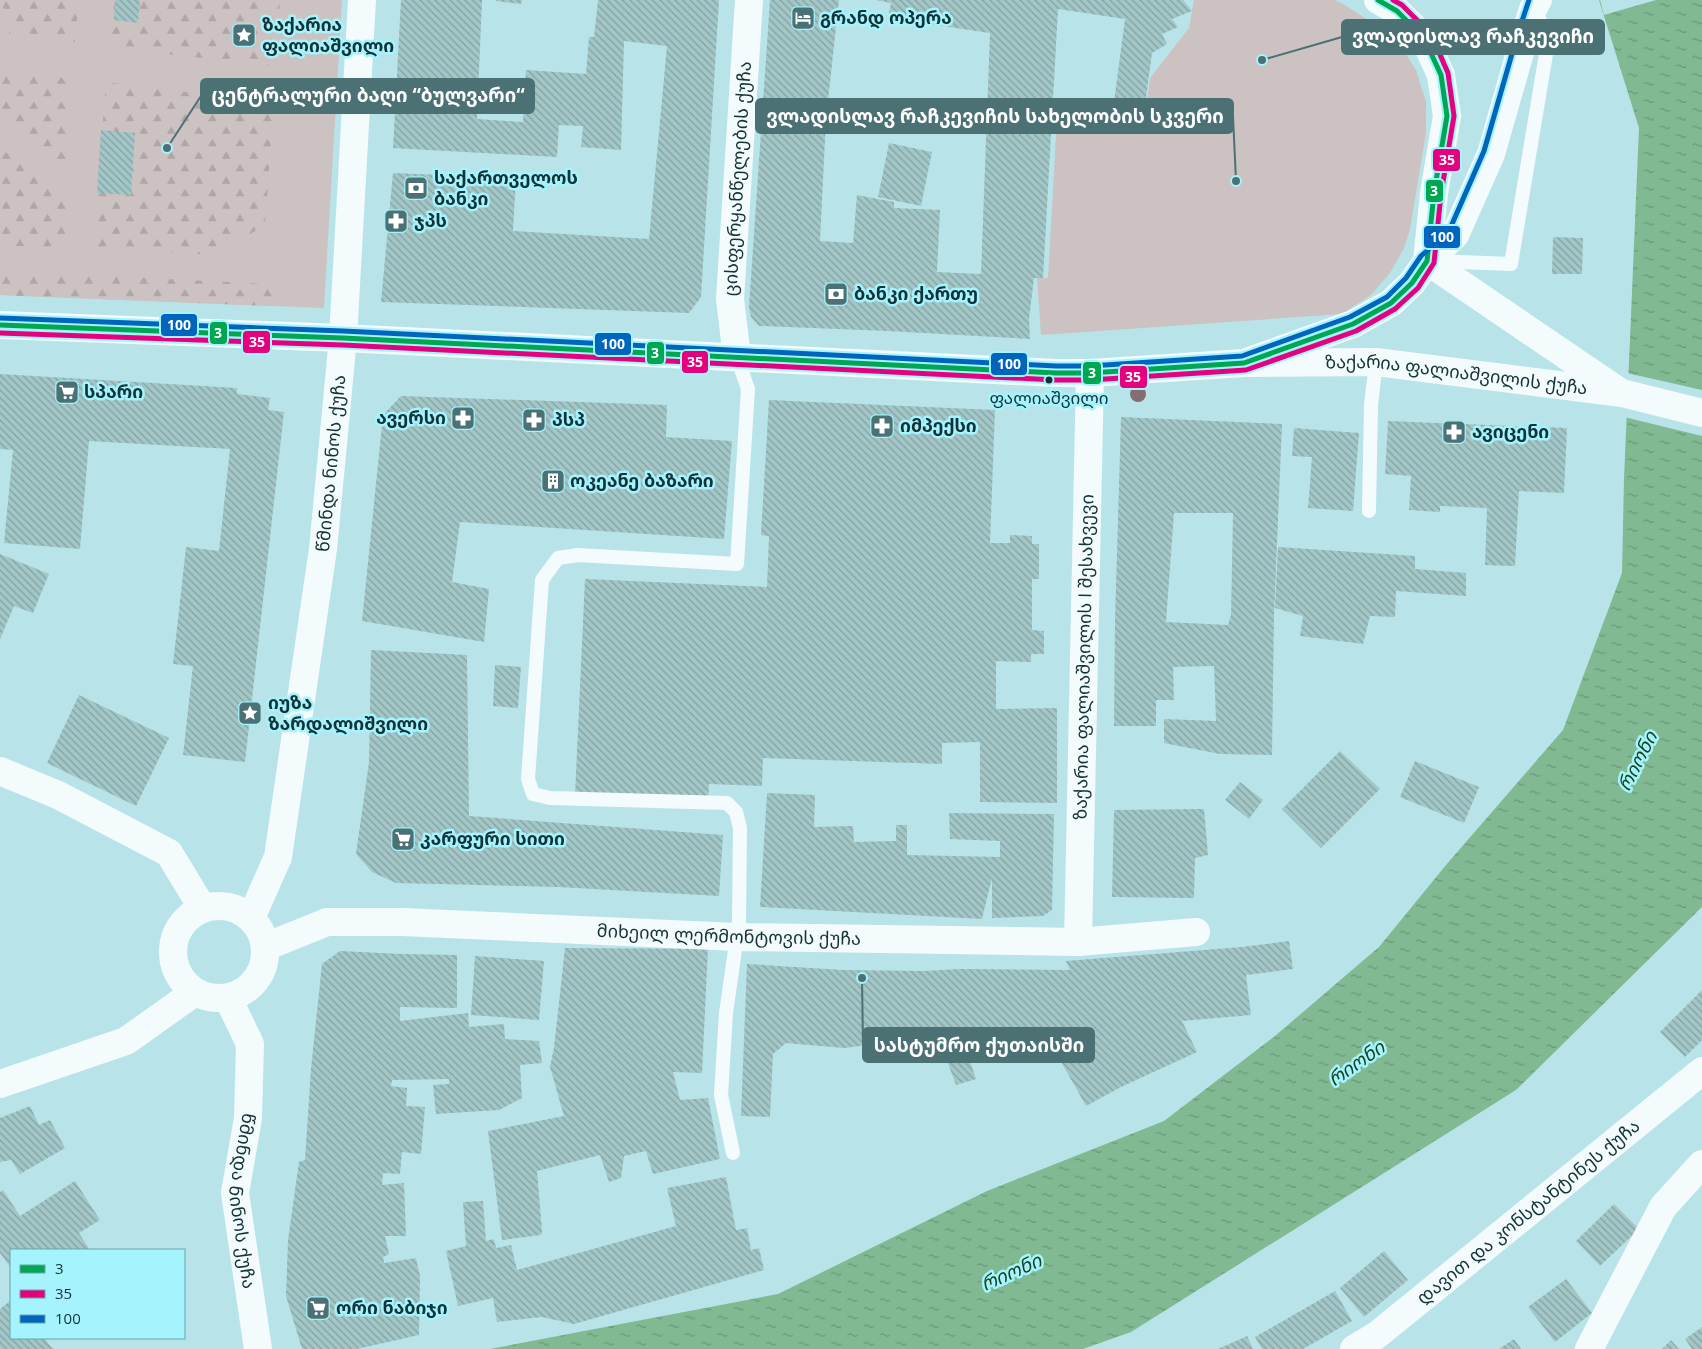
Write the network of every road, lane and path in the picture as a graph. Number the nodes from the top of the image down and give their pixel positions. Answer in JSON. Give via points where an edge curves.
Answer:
{"nodes":[{"id":1,"x":362,"y":0,"type":"edge"},
{"id":2,"x":749,"y":0,"type":"edge"},
{"id":3,"x":1378,"y":0,"type":"edge"},
{"id":4,"x":1536,"y":5,"type":"edge"},
{"id":5,"x":1427,"y":261,"type":"junction"},
{"id":6,"x":0,"y":325,"type":"edge"},
{"id":7,"x":343,"y":338,"type":"junction"},
{"id":8,"x":737,"y":357,"type":"junction"},
{"id":9,"x":1376,"y":362,"type":"junction"},
{"id":10,"x":1244,"y":363,"type":"junction"},
{"id":11,"x":1090,"y":372,"type":"junction"},
{"id":12,"x":1622,"y":393,"type":"junction"},
{"id":13,"x":1702,"y":413,"type":"edge"},
{"id":14,"x":1369,"y":512,"type":"dead end"},
{"id":15,"x":0,"y":771,"type":"edge"},
{"id":16,"x":203,"y":909,"type":"junction"},
{"id":17,"x":250,"y":918,"type":"junction"},
{"id":18,"x":1196,"y":932,"type":"dead end"},
{"id":19,"x":737,"y":936,"type":"junction"},
{"id":20,"x":1078,"y":942,"type":"junction"},
{"id":21,"x":265,"y":947,"type":"junction"},
{"id":22,"x":195,"y":992,"type":"junction"},
{"id":23,"x":228,"y":998,"type":"junction"},
{"id":24,"x":1702,"y":1071,"type":"edge"},
{"id":25,"x":0,"y":1084,"type":"edge"},
{"id":26,"x":733,"y":1153,"type":"dead end"},
{"id":27,"x":1702,"y":1164,"type":"edge"},
{"id":28,"x":258,"y":1349,"type":"edge"},
{"id":29,"x":1354,"y":1349,"type":"edge"},
{"id":30,"x":1589,"y":1349,"type":"edge"}],
"edges":[{"from":1,"to":7,"type":"main road","name":"წმინდა ნინოს ქუჩა"},
{"from":2,"to":8,"type":"main road","name":"ცისფერყანწელების ქუჩა","via":[[730,299]]},
{"from":3,"to":5,"type":"main road","via":[[1397,11],[1424,38],[1441,75],[1446,116]]},
{"from":4,"to":5,"type":"main road","via":[[1491,154],[1456,235]]},
{"from":4,"to":5,"type":"lane","via":[[1549,36],[1511,264]]},
{"from":5,"to":10,"type":"main road","via":[[1412,283],[1391,303],[1361,320]]},
{"from":5,"to":12,"type":"main road"},
{"from":6,"to":7,"type":"main road","name":"ზაქარია ფალიაშვილის ქუჩა"},
{"from":7,"to":8,"type":"main road","name":"ზაქარია ფალიაშვილის ქუჩა"},
{"from":7,"to":17,"type":"main road","name":"წმინდა ნინოს ქუჩა","via":[[323,549],[278,857]]},
{"from":8,"to":11,"type":"main road","name":"ზაქარია ფალიაშვილის ქუჩა"},
{"from":8,"to":19,"type":"lane","via":[[748,389],[737,564],[578,555],[558,558],[542,580],[528,779],[533,794],[550,798],[727,803],[736,812],[740,828]]},
{"from":9,"to":10,"type":"main road","name":"ზაქარია ფალიაშვილის ქუჩა"},
{"from":9,"to":12,"type":"main road","name":"ზაქარია ფალიაშვილის ქუჩა"},
{"from":9,"to":14,"type":"lane","via":[[1371,405]]},
{"from":10,"to":11,"type":"main road","name":"ზაქარია ფალიაშვილის ქუჩა"},
{"from":11,"to":20,"type":"main road","name":"ზაქარია ფალიაშვილის I შესახვევი"},
{"from":12,"to":13,"type":"main road"},
{"from":15,"to":16,"type":"main road","via":[[58,795],[170,853]]},
{"from":16,"to":17,"type":"main road","via":[[220,905],[236,909]]},
{"from":16,"to":22,"type":"main road","via":[[188,917],[177,931],[172,948],[174,966],[182,981]]},
{"from":17,"to":21,"type":"main road"},
{"from":18,"to":20,"type":"main road","name":"მიხეილ ლერმონტოვის ქუჩა"},
{"from":19,"to":20,"type":"main road","name":"მიხეილ ლერმონტოვის ქუჩა"},
{"from":19,"to":21,"type":"main road","name":"მიხეილ ლერმონტოვის ქუჩა","via":[[402,922],[327,922]]},
{"from":19,"to":26,"type":"lane","via":[[726,1014],[721,1095]]},
{"from":21,"to":23,"type":"main road","via":[[262,969],[248,988]]},
{"from":22,"to":23,"type":"main road","via":[[211,998]]},
{"from":22,"to":25,"type":"main road","via":[[126,1041]]},
{"from":23,"to":28,"type":"main road","name":"წმინდა ნინოს ქუჩა","via":[[250,1044],[248,1118],[235,1193]]},
{"from":24,"to":29,"type":"main road","name":"დავით და კონსტანტინეს ქუჩა","via":[[1377,1335]]},
{"from":27,"to":30,"type":"main road","via":[[1663,1207]]}]}
